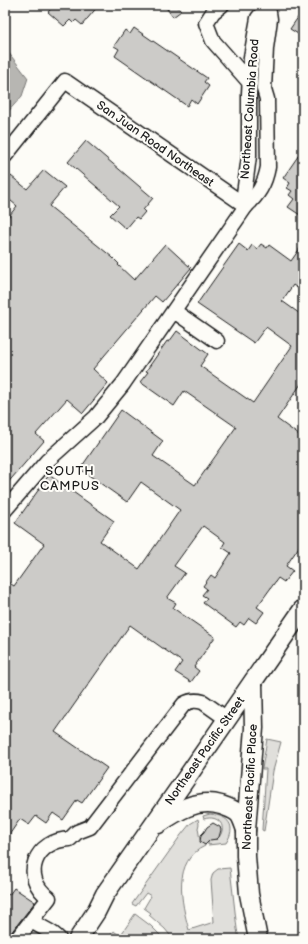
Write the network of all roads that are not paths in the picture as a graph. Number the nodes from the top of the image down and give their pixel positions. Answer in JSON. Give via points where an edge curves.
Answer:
{"nodes":[{"id":1,"x":222,"y":5,"type":"edge"},
{"id":2,"x":268,"y":6,"type":"edge"},
{"id":3,"x":250,"y":83,"type":"junction"},
{"id":4,"x":5,"y":156,"type":"edge"},
{"id":5,"x":246,"y":206,"type":"junction"},
{"id":6,"x":174,"y":311,"type":"junction"},
{"id":7,"x":217,"y":341,"type":"dead end"},
{"id":8,"x":5,"y":510,"type":"edge"},
{"id":9,"x":303,"y":608,"type":"edge"},
{"id":10,"x":253,"y":682,"type":"junction"},
{"id":11,"x":227,"y":719,"type":"junction"},
{"id":12,"x":150,"y":829,"type":"junction"},
{"id":13,"x":246,"y":830,"type":"junction"},
{"id":14,"x":105,"y":894,"type":"junction"},
{"id":15,"x":32,"y":921,"type":"junction"},
{"id":16,"x":17,"y":939,"type":"edge"},
{"id":17,"x":59,"y":939,"type":"edge"},
{"id":18,"x":68,"y":939,"type":"edge"},
{"id":19,"x":78,"y":939,"type":"edge"},
{"id":20,"x":258,"y":939,"type":"edge"}],
"edges":[{"from":1,"to":3,"type":"street","via":[[206,22],[210,35]]},
{"from":2,"to":3,"type":"street","name":"Northeast Columbia Road","via":[[258,18],[251,56]]},
{"from":2,"to":5,"type":"street","name":"Northeast Columbia Road","via":[[270,19],[264,89],[267,100],[268,168],[260,191]]},
{"from":3,"to":5,"type":"street","name":"Northeast Columbia Road","via":[[249,156],[244,194]]},
{"from":4,"to":5,"type":"street","name":"San Juan Road Northeast","via":[[65,81]]},
{"from":5,"to":6,"type":"street","name":"Northeast Columbia Road"},
{"from":6,"to":7,"type":"street"},
{"from":6,"to":8,"type":"street","name":"Northeast Columbia Road","via":[[123,384],[96,417],[47,461]]},
{"from":9,"to":10,"type":"main road","name":"Northeast Pacific Street"},
{"from":10,"to":11,"type":"main road","name":"Northeast Pacific Street"},
{"from":10,"to":13,"type":"main road","name":"Northeast Pacific Place","via":[[254,728]]},
{"from":11,"to":12,"type":"main road","name":"Northeast Pacific Street"},
{"from":11,"to":15,"type":"street","via":[[199,700],[184,704],[90,827],[77,832],[70,839],[53,842],[39,853],[34,870],[35,879],[43,894],[49,898]]},
{"from":12,"to":13,"type":"main road","via":[[192,805],[206,803],[224,806],[239,814]]},
{"from":12,"to":14,"type":"main road","name":"Northeast Pacific Street"},
{"from":13,"to":20,"type":"main road","name":"Northeast Pacific Place","via":[[249,894]]},
{"from":14,"to":18,"type":"main road","name":"Northeast Pacific Street","via":[[84,912],[69,932]]},
{"from":14,"to":19,"type":"main road","name":"Northeast Pacific Street"},
{"from":15,"to":16,"type":"street"},
{"from":15,"to":17,"type":"street"}]}
